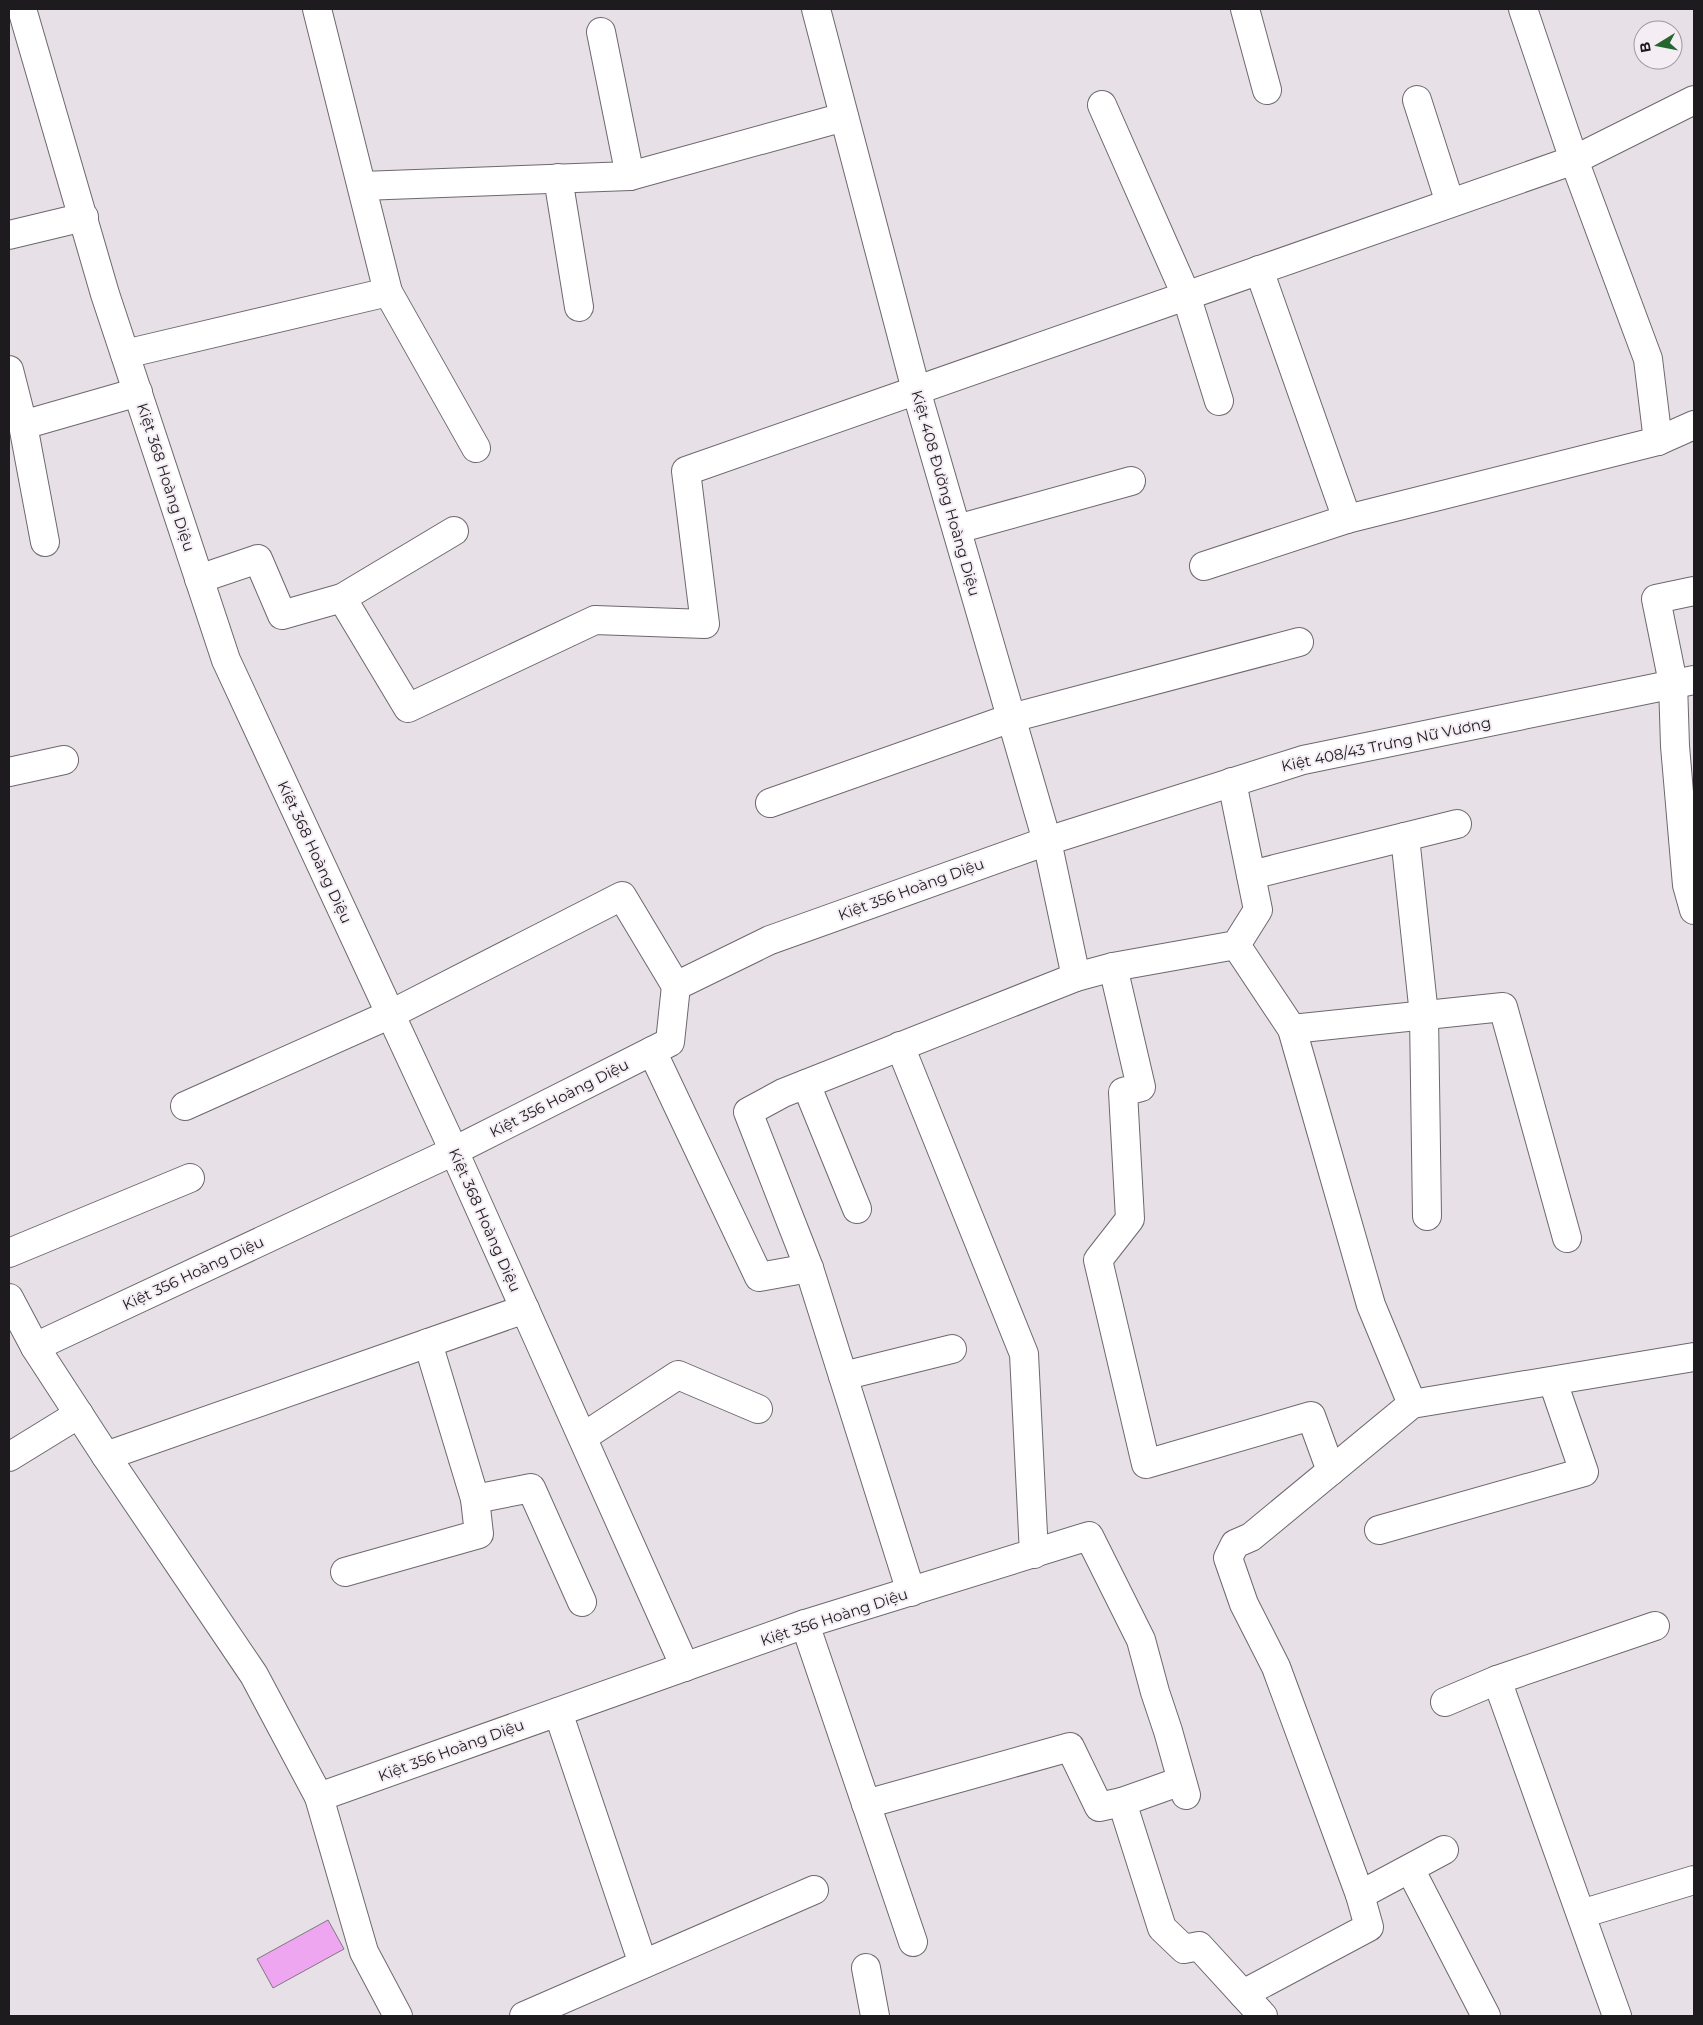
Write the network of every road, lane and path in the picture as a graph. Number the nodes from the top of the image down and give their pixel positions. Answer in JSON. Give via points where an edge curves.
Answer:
{"nodes":[{"id":1,"x":22,"y":9,"type":"edge"},
{"id":2,"x":318,"y":9,"type":"edge"},
{"id":3,"x":816,"y":9,"type":"edge"},
{"id":4,"x":1245,"y":9,"type":"edge"},
{"id":5,"x":1523,"y":9,"type":"edge"},
{"id":6,"x":601,"y":32,"type":"dead end"},
{"id":7,"x":1266,"y":90,"type":"dead end"},
{"id":8,"x":1417,"y":100,"type":"dead end"},
{"id":9,"x":1694,"y":100,"type":"edge"},
{"id":10,"x":1102,"y":106,"type":"dead end"},
{"id":11,"x":844,"y":117,"type":"junction"},
{"id":12,"x":1574,"y":160,"type":"junction"},
{"id":13,"x":630,"y":176,"type":"junction"},
{"id":14,"x":558,"y":178,"type":"junction"},
{"id":15,"x":362,"y":186,"type":"junction"},
{"id":16,"x":1450,"y":203,"type":"junction"},
{"id":17,"x":84,"y":217,"type":"junction"},
{"id":18,"x":9,"y":235,"type":"edge"},
{"id":19,"x":1259,"y":270,"type":"junction"},
{"id":20,"x":388,"y":292,"type":"junction"},
{"id":21,"x":1186,"y":295,"type":"junction"},
{"id":22,"x":579,"y":306,"type":"dead end"},
{"id":23,"x":125,"y":354,"type":"junction"},
{"id":24,"x":9,"y":370,"type":"edge"},
{"id":25,"x":916,"y":390,"type":"junction"},
{"id":26,"x":138,"y":392,"type":"junction"},
{"id":27,"x":1219,"y":401,"type":"dead end"},
{"id":28,"x":23,"y":425,"type":"junction"},
{"id":29,"x":1694,"y":425,"type":"edge"},
{"id":30,"x":1658,"y":441,"type":"junction"},
{"id":31,"x":476,"y":448,"type":"dead end"},
{"id":32,"x":1131,"y":481,"type":"dead end"},
{"id":33,"x":1348,"y":518,"type":"junction"},
{"id":34,"x":956,"y":530,"type":"junction"},
{"id":35,"x":454,"y":531,"type":"dead end"},
{"id":36,"x":45,"y":542,"type":"dead end"},
{"id":37,"x":1204,"y":566,"type":"dead end"},
{"id":38,"x":200,"y":579,"type":"junction"},
{"id":39,"x":1694,"y":591,"type":"edge"},
{"id":40,"x":342,"y":598,"type":"junction"},
{"id":41,"x":1299,"y":642,"type":"dead end"},
{"id":42,"x":1683,"y":682,"type":"edge"},
{"id":43,"x":1011,"y":718,"type":"junction"},
{"id":44,"x":64,"y":760,"type":"dead end"},
{"id":45,"x":1685,"y":765,"type":"edge"},
{"id":46,"x":9,"y":772,"type":"edge"},
{"id":47,"x":1232,"y":782,"type":"junction"},
{"id":48,"x":770,"y":803,"type":"dead end"},
{"id":49,"x":1457,"y":824,"type":"dead end"},
{"id":50,"x":1405,"y":838,"type":"junction"},
{"id":51,"x":1047,"y":841,"type":"junction"},
{"id":52,"x":1251,"y":875,"type":"junction"},
{"id":53,"x":1694,"y":910,"type":"edge"},
{"id":54,"x":1236,"y":944,"type":"junction"},
{"id":55,"x":1113,"y":968,"type":"junction"},
{"id":56,"x":1076,"y":977,"type":"junction"},
{"id":57,"x":676,"y":986,"type":"junction"},
{"id":58,"x":391,"y":1014,"type":"junction"},
{"id":59,"x":1424,"y":1016,"type":"junction"},
{"id":60,"x":1292,"y":1029,"type":"junction"},
{"id":61,"x":900,"y":1046,"type":"junction"},
{"id":62,"x":652,"y":1051,"type":"junction"},
{"id":63,"x":806,"y":1084,"type":"junction"},
{"id":64,"x":185,"y":1106,"type":"dead end"},
{"id":65,"x":454,"y":1151,"type":"junction"},
{"id":66,"x":190,"y":1178,"type":"dead end"},
{"id":67,"x":857,"y":1208,"type":"dead end"},
{"id":68,"x":1427,"y":1216,"type":"dead end"},
{"id":69,"x":1567,"y":1238,"type":"dead end"},
{"id":70,"x":9,"y":1253,"type":"edge"},
{"id":71,"x":809,"y":1268,"type":"junction"},
{"id":72,"x":525,"y":1308,"type":"junction"},
{"id":73,"x":13,"y":1313,"type":"edge"},
{"id":74,"x":428,"y":1343,"type":"junction"},
{"id":75,"x":35,"y":1347,"type":"junction"},
{"id":76,"x":952,"y":1349,"type":"dead end"},
{"id":77,"x":1694,"y":1357,"type":"edge"},
{"id":78,"x":843,"y":1376,"type":"junction"},
{"id":79,"x":1553,"y":1382,"type":"junction"},
{"id":80,"x":1412,"y":1404,"type":"junction"},
{"id":81,"x":758,"y":1409,"type":"dead end"},
{"id":82,"x":78,"y":1414,"type":"junction"},
{"id":83,"x":582,"y":1437,"type":"junction"},
{"id":84,"x":106,"y":1456,"type":"junction"},
{"id":85,"x":9,"y":1457,"type":"edge"},
{"id":86,"x":1331,"y":1471,"type":"junction"},
{"id":87,"x":475,"y":1499,"type":"junction"},
{"id":88,"x":1378,"y":1530,"type":"dead end"},
{"id":89,"x":1034,"y":1554,"type":"junction"},
{"id":90,"x":345,"y":1572,"type":"dead end"},
{"id":91,"x":911,"y":1592,"type":"junction"},
{"id":92,"x":582,"y":1602,"type":"dead end"},
{"id":93,"x":805,"y":1624,"type":"junction"},
{"id":94,"x":1655,"y":1626,"type":"dead end"},
{"id":95,"x":685,"y":1667,"type":"junction"},
{"id":96,"x":1497,"y":1680,"type":"junction"},
{"id":97,"x":1445,"y":1702,"type":"dead end"},
{"id":98,"x":558,"y":1712,"type":"junction"},
{"id":99,"x":319,"y":1797,"type":"junction"},
{"id":100,"x":1122,"y":1802,"type":"junction"},
{"id":101,"x":866,"y":1804,"type":"junction"},
{"id":102,"x":1444,"y":1850,"type":"dead end"},
{"id":103,"x":1410,"y":1869,"type":"junction"},
{"id":104,"x":1694,"y":1880,"type":"edge"},
{"id":105,"x":814,"y":1890,"type":"dead end"},
{"id":106,"x":1360,"y":1895,"type":"junction"},
{"id":107,"x":1581,"y":1914,"type":"junction"},
{"id":108,"x":913,"y":1942,"type":"dead end"},
{"id":109,"x":644,"y":1964,"type":"junction"},
{"id":110,"x":866,"y":1968,"type":"dead end"},
{"id":111,"x":1243,"y":1994,"type":"junction"},
{"id":112,"x":398,"y":2016,"type":"edge"},
{"id":113,"x":524,"y":2016,"type":"edge"},
{"id":114,"x":875,"y":2016,"type":"edge"},
{"id":115,"x":1263,"y":2016,"type":"edge"},
{"id":116,"x":1486,"y":2016,"type":"edge"},
{"id":117,"x":1617,"y":2016,"type":"edge"}],
"edges":[{"from":1,"to":17,"type":"street","name":"Kiệt 368 Hoàng Diệu"},
{"from":2,"to":15,"type":"street"},
{"from":3,"to":11,"type":"street","name":"Kiệt 408 Đường Hoàng Diệu"},
{"from":4,"to":7,"type":"street"},
{"from":5,"to":12,"type":"street"},
{"from":6,"to":13,"type":"street"},
{"from":8,"to":16,"type":"street"},
{"from":9,"to":12,"type":"street"},
{"from":10,"to":21,"type":"street"},
{"from":11,"to":13,"type":"street"},
{"from":11,"to":25,"type":"street","name":"Kiệt 408 Đường Hoàng Diệu"},
{"from":12,"to":16,"type":"street"},
{"from":12,"to":30,"type":"street","via":[[1648,359]]},
{"from":13,"to":14,"type":"street"},
{"from":14,"to":15,"type":"street"},
{"from":14,"to":22,"type":"street"},
{"from":15,"to":20,"type":"street"},
{"from":16,"to":19,"type":"street"},
{"from":17,"to":18,"type":"street"},
{"from":17,"to":23,"type":"street","name":"Kiệt 368 Hoàng Diệu"},
{"from":19,"to":21,"type":"street"},
{"from":19,"to":33,"type":"street"},
{"from":20,"to":23,"type":"street"},
{"from":20,"to":31,"type":"street"},
{"from":21,"to":25,"type":"street"},
{"from":21,"to":27,"type":"street"},
{"from":23,"to":26,"type":"street","name":"Kiệt 368 Hoàng Diệu"},
{"from":24,"to":28,"type":"street"},
{"from":25,"to":34,"type":"street","name":"Kiệt 408 Đường Hoàng Diệu"},
{"from":25,"to":40,"type":"street","via":[[686,471],[705,624],[595,620],[408,708]]},
{"from":26,"to":28,"type":"street"},
{"from":26,"to":38,"type":"street","name":"Kiệt 368 Hoàng Diệu"},
{"from":28,"to":36,"type":"street"},
{"from":29,"to":30,"type":"street"},
{"from":30,"to":33,"type":"street"},
{"from":32,"to":34,"type":"street"},
{"from":33,"to":37,"type":"street"},
{"from":34,"to":43,"type":"street","name":"Kiệt 408 Đường Hoàng Diệu"},
{"from":35,"to":40,"type":"street"},
{"from":38,"to":40,"type":"street","via":[[258,559],[282,615]]},
{"from":38,"to":58,"type":"street","name":"Kiệt 368 Hoàng Diệu","via":[[226,660]]},
{"from":39,"to":42,"type":"street","via":[[1656,599]]},
{"from":41,"to":43,"type":"street"},
{"from":42,"to":45,"type":"street"},
{"from":42,"to":47,"type":"street","name":"Kiệt 408/43 Trưng Nữ Vương","via":[[1303,760]]},
{"from":43,"to":48,"type":"street"},
{"from":43,"to":51,"type":"street","name":"Kiệt 408 Đường Hoàng Diệu"},
{"from":44,"to":46,"type":"street"},
{"from":45,"to":53,"type":"street","via":[[1687,885]]},
{"from":47,"to":51,"type":"street","name":"Kiệt 408/43 Trưng Nữ Vương"},
{"from":47,"to":52,"type":"street"},
{"from":49,"to":50,"type":"street"},
{"from":50,"to":52,"type":"street"},
{"from":50,"to":59,"type":"street"},
{"from":51,"to":56,"type":"street","name":"Kiệt 408 Đường Hoàng Diệu"},
{"from":51,"to":57,"type":"street","name":"Kiệt 356 Hoàng Diệu","via":[[770,940]]},
{"from":52,"to":54,"type":"street","via":[[1258,910]]},
{"from":54,"to":55,"type":"street"},
{"from":54,"to":60,"type":"street"},
{"from":55,"to":56,"type":"street"},
{"from":55,"to":86,"type":"street","via":[[1141,1086],[1122,1092],[1130,1219],[1098,1260],[1146,1464],[1311,1416]]},
{"from":56,"to":61,"type":"street"},
{"from":57,"to":58,"type":"street","via":[[622,896]]},
{"from":57,"to":62,"type":"street","name":"Kiệt 356 Hoàng Diệu","via":[[670,1042]]},
{"from":58,"to":64,"type":"street"},
{"from":58,"to":65,"type":"street","name":"Kiệt 368 Hoàng Diệu"},
{"from":59,"to":60,"type":"street"},
{"from":59,"to":68,"type":"street"},
{"from":59,"to":69,"type":"street","via":[[1503,1008]]},
{"from":60,"to":80,"type":"street","via":[[1371,1305]]},
{"from":61,"to":63,"type":"street"},
{"from":61,"to":89,"type":"street","via":[[1024,1354]]},
{"from":62,"to":65,"type":"street","name":"Kiệt 356 Hoàng Diệu"},
{"from":62,"to":71,"type":"street","via":[[759,1277]]},
{"from":63,"to":67,"type":"street"},
{"from":63,"to":71,"type":"street","via":[[748,1112]]},
{"from":65,"to":72,"type":"street","name":"Kiệt 368 Hoàng Diệu"},
{"from":65,"to":75,"type":"street","name":"Kiệt 356 Hoàng Diệu"},
{"from":66,"to":70,"type":"street"},
{"from":71,"to":78,"type":"street"},
{"from":72,"to":74,"type":"street"},
{"from":72,"to":83,"type":"street","name":"Kiệt 368 Hoàng Diệu"},
{"from":73,"to":75,"type":"street"},
{"from":74,"to":84,"type":"street"},
{"from":74,"to":87,"type":"street"},
{"from":75,"to":82,"type":"street"},
{"from":76,"to":78,"type":"street"},
{"from":77,"to":79,"type":"street"},
{"from":78,"to":91,"type":"street"},
{"from":79,"to":80,"type":"street"},
{"from":79,"to":88,"type":"street","via":[[1584,1472]]},
{"from":80,"to":86,"type":"street"},
{"from":81,"to":83,"type":"street","via":[[678,1375]]},
{"from":82,"to":84,"type":"street"},
{"from":82,"to":85,"type":"street"},
{"from":83,"to":95,"type":"street","name":"Kiệt 368 Hoàng Diệu"},
{"from":84,"to":99,"type":"street","via":[[254,1675]]},
{"from":86,"to":106,"type":"street","via":[[1251,1537],[1235,1544],[1228,1558],[1244,1604],[1276,1667]]},
{"from":87,"to":90,"type":"street","via":[[479,1534]]},
{"from":87,"to":92,"type":"street","via":[[531,1488]]},
{"from":89,"to":91,"type":"street","name":"Kiệt 356 Hoàng Diệu"},
{"from":89,"to":100,"type":"street","name":"Kiệt 356 Hoàng Diệu","via":[[1089,1536],[1141,1640],[1184,1788]]},
{"from":91,"to":93,"type":"street","name":"Kiệt 356 Hoàng Diệu"},
{"from":93,"to":95,"type":"street","name":"Kiệt 356 Hoàng Diệu"},
{"from":93,"to":101,"type":"street"},
{"from":94,"to":96,"type":"street"},
{"from":95,"to":98,"type":"street","name":"Kiệt 356 Hoàng Diệu"},
{"from":96,"to":97,"type":"street"},
{"from":96,"to":107,"type":"street"},
{"from":98,"to":99,"type":"street","name":"Kiệt 356 Hoàng Diệu"},
{"from":98,"to":109,"type":"street"},
{"from":99,"to":112,"type":"street","via":[[364,1952]]},
{"from":100,"to":101,"type":"street","via":[[1099,1807],[1070,1747]]},
{"from":100,"to":111,"type":"street","via":[[1162,1928],[1184,1950],[1199,1946]]},
{"from":101,"to":108,"type":"street"},
{"from":102,"to":103,"type":"street"},
{"from":103,"to":106,"type":"street"},
{"from":103,"to":116,"type":"street"},
{"from":104,"to":107,"type":"street"},
{"from":105,"to":109,"type":"street"},
{"from":106,"to":111,"type":"street","via":[[1369,1927]]},
{"from":107,"to":117,"type":"street"},
{"from":109,"to":113,"type":"street"},
{"from":110,"to":114,"type":"street"},
{"from":111,"to":115,"type":"street"}]}
